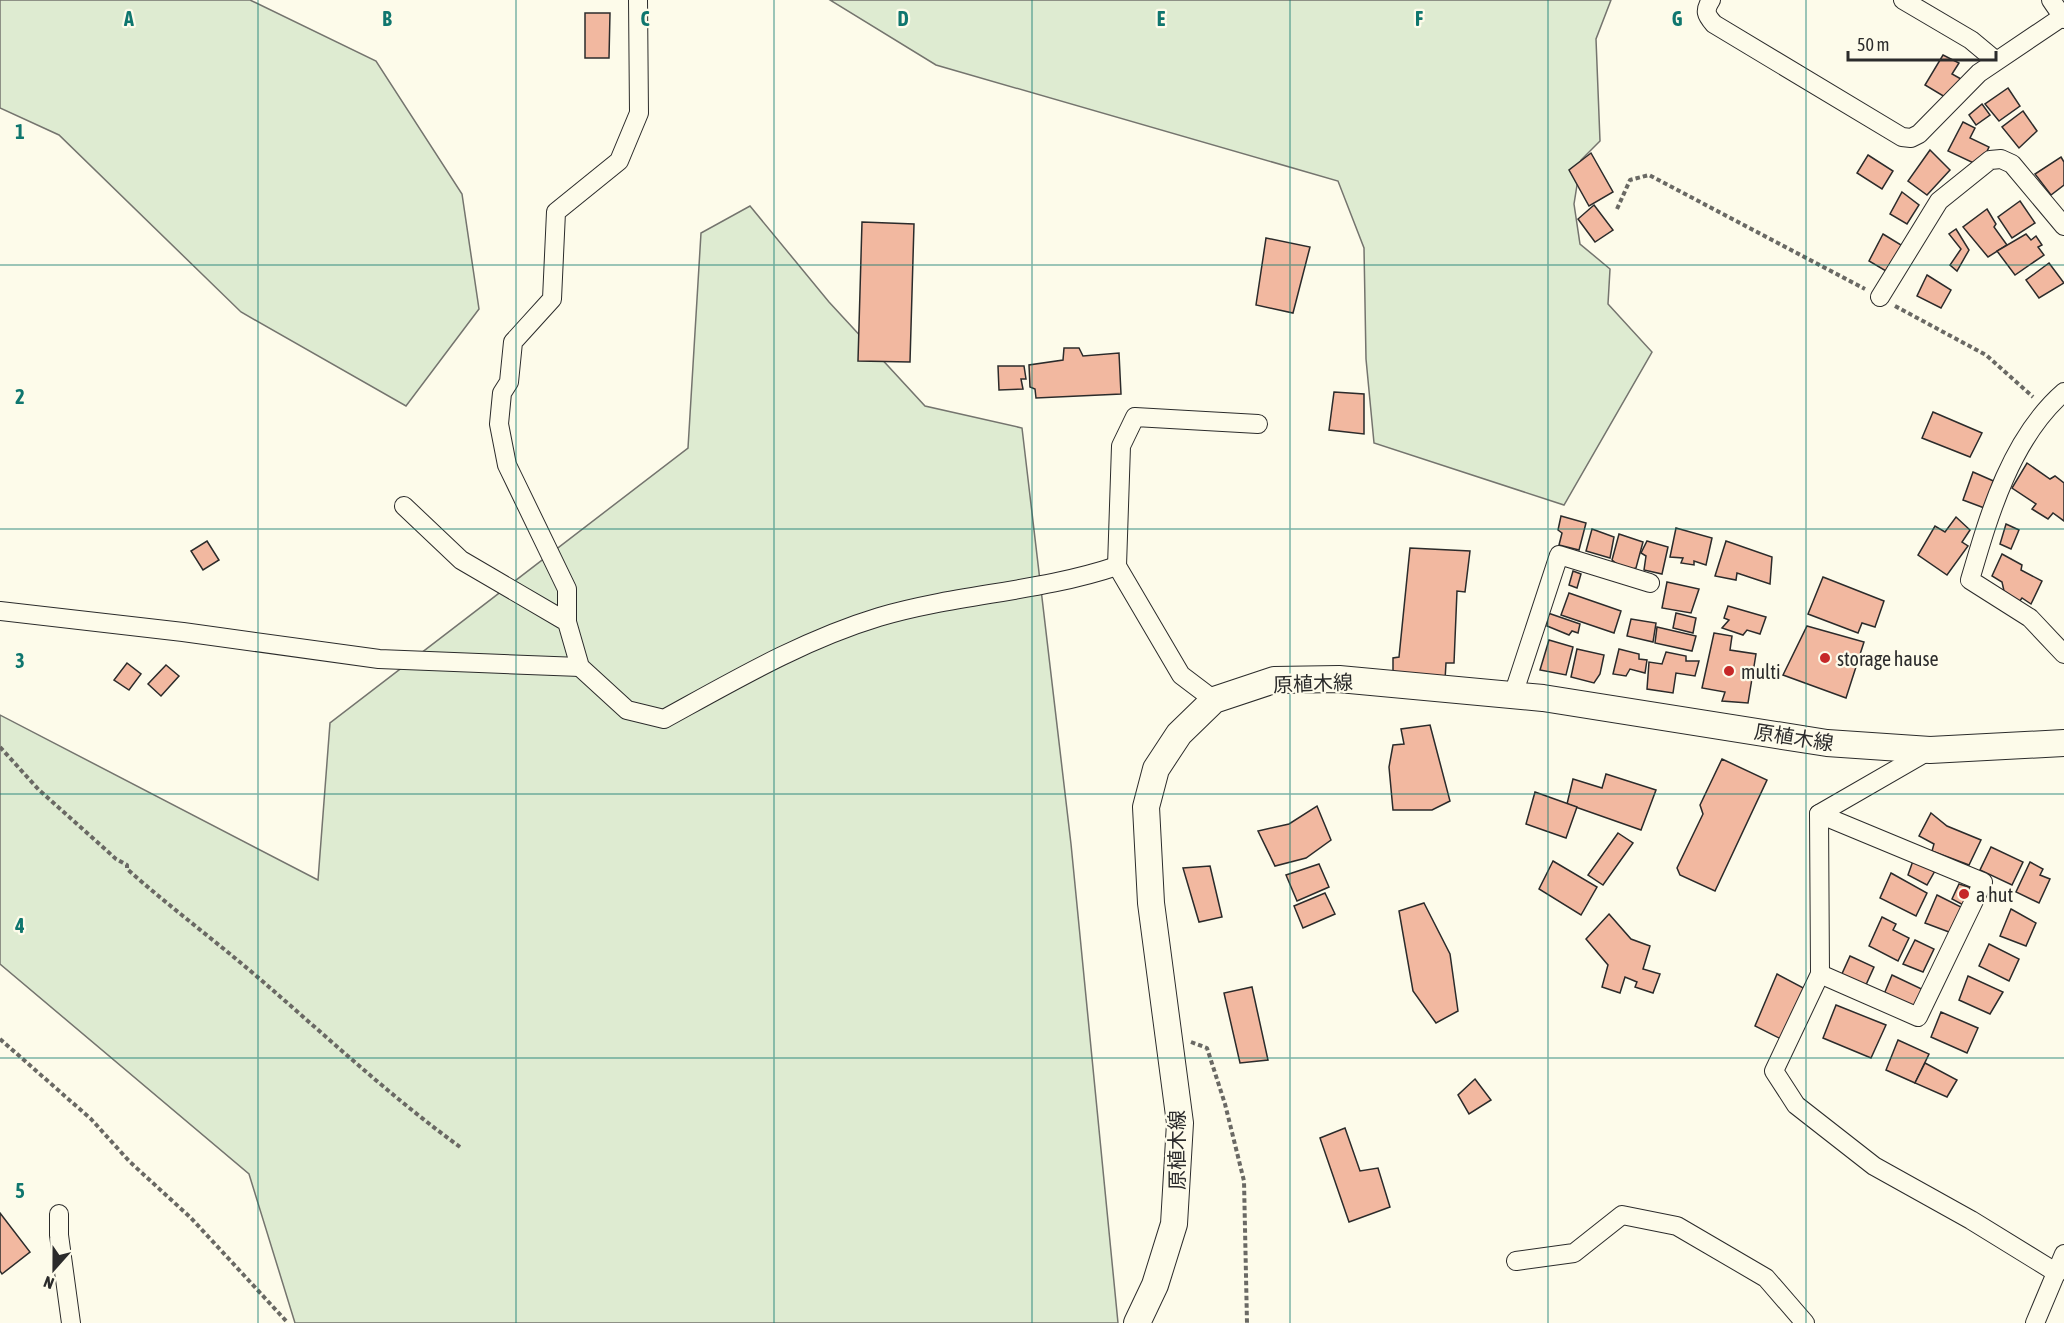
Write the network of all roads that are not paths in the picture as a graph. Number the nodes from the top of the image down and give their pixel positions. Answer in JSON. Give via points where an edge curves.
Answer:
{"nodes":[{"id":1,"x":638,"y":0,"type":"edge"},
{"id":2,"x":1711,"y":0,"type":"edge"},
{"id":3,"x":1903,"y":0,"type":"edge"},
{"id":4,"x":2051,"y":0,"type":"edge"},
{"id":5,"x":2063,"y":18,"type":"edge"},
{"id":6,"x":1995,"y":60,"type":"junction"},
{"id":7,"x":2064,"y":226,"type":"edge"},
{"id":8,"x":1880,"y":297,"type":"road end"},
{"id":9,"x":2064,"y":392,"type":"edge"},
{"id":10,"x":1258,"y":424,"type":"dead end"},
{"id":11,"x":404,"y":506,"type":"dead end"},
{"id":12,"x":1117,"y":566,"type":"junction"},
{"id":13,"x":1650,"y":583,"type":"dead end"},
{"id":14,"x":0,"y":611,"type":"edge"},
{"id":15,"x":567,"y":622,"type":"junction"},
{"id":16,"x":2064,"y":654,"type":"edge"},
{"id":17,"x":580,"y":667,"type":"junction"},
{"id":18,"x":1513,"y":695,"type":"junction"},
{"id":19,"x":1214,"y":700,"type":"junction"},
{"id":20,"x":2064,"y":743,"type":"edge"},
{"id":21,"x":1930,"y":750,"type":"junction"},
{"id":22,"x":1819,"y":814,"type":"junction"},
{"id":23,"x":1820,"y":974,"type":"junction"},
{"id":24,"x":59,"y":1215,"type":"dead end"},
{"id":25,"x":2064,"y":1254,"type":"edge"},
{"id":26,"x":1516,"y":1261,"type":"dead end"},
{"id":27,"x":2056,"y":1273,"type":"junction"},
{"id":28,"x":71,"y":1323,"type":"edge"},
{"id":29,"x":1137,"y":1323,"type":"edge"},
{"id":30,"x":1805,"y":1323,"type":"edge"},
{"id":31,"x":2035,"y":1323,"type":"edge"}],
"edges":[{"from":1,"to":15,"type":"street","via":[[639,113],[619,161],[556,212],[552,299],[513,342],[509,382],[502,393],[499,424],[507,465],[567,589]]},
{"from":2,"to":6,"type":"street","via":[[1706,16],[1714,24],[1902,137],[1919,134]]},
{"from":3,"to":6,"type":"street","via":[[1971,40]]},
{"from":4,"to":5,"type":"street"},
{"from":5,"to":6,"type":"street"},
{"from":7,"to":8,"type":"street","via":[[2012,164],[1990,160],[1939,201]]},
{"from":9,"to":16,"type":"street","via":[[2022,446],[1991,509],[1970,580],[2030,618]]},
{"from":10,"to":12,"type":"street","via":[[1135,417],[1121,446]]},
{"from":11,"to":15,"type":"street","via":[[461,560]]},
{"from":12,"to":17,"type":"street","via":[[1078,579],[879,617],[799,646],[664,718],[627,710]]},
{"from":12,"to":19,"type":"street","via":[[1181,675]]},
{"from":13,"to":18,"type":"street","via":[[1559,555]]},
{"from":14,"to":17,"type":"street","via":[[379,659]]},
{"from":15,"to":17,"type":"street"},
{"from":18,"to":19,"type":"main road","name":"原植木線","via":[[1339,679],[1274,680]]},
{"from":18,"to":21,"type":"main road","name":"原植木線","via":[[1827,743]]},
{"from":19,"to":29,"type":"main road","name":"原植木線","via":[[1179,734],[1156,769],[1146,807],[1151,903],[1180,1123],[1174,1224],[1155,1285]]},
{"from":20,"to":21,"type":"main road","name":"原植木線"},
{"from":21,"to":22,"type":"street"},
{"from":22,"to":23,"type":"street"},
{"from":22,"to":23,"type":"street","via":[[1983,882],[1918,1017]]},
{"from":23,"to":27,"type":"street","via":[[1774,1071],[1796,1105],[1874,1166]]},
{"from":24,"to":28,"type":"street"},
{"from":25,"to":27,"type":"street"},
{"from":26,"to":30,"type":"street","via":[[1574,1253],[1622,1215],[1677,1226],[1766,1278]]},
{"from":27,"to":31,"type":"street"}]}
